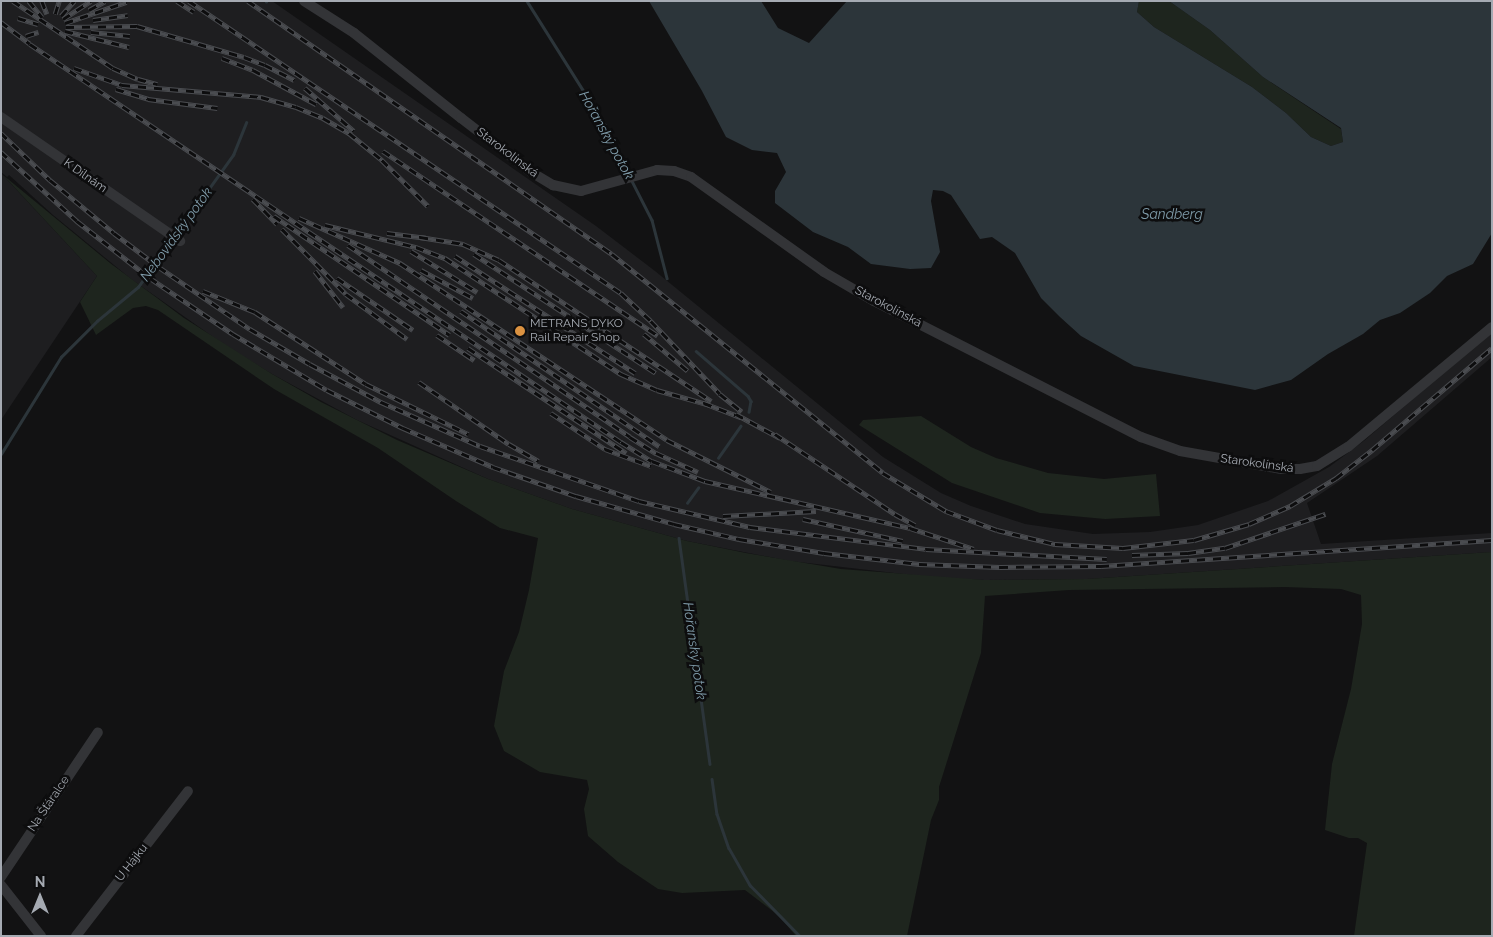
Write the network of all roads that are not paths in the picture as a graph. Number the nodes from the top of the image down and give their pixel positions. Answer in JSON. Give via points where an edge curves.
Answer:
{"nodes":[{"id":1,"x":304,"y":1,"type":"edge"},
{"id":2,"x":1,"y":117,"type":"edge"},
{"id":3,"x":180,"y":241,"type":"dead end"},
{"id":4,"x":1492,"y":327,"type":"edge"},
{"id":5,"x":98,"y":732,"type":"dead end"},
{"id":6,"x":188,"y":791,"type":"dead end"},
{"id":7,"x":1,"y":876,"type":"edge"},
{"id":8,"x":1,"y":885,"type":"edge"},
{"id":9,"x":41,"y":936,"type":"edge"},
{"id":10,"x":76,"y":936,"type":"edge"}],
"edges":[{"from":1,"to":4,"type":"street","name":"Starokolínská","via":[[354,33],[552,186],[581,191],[643,173],[674,170],[691,178],[824,272],[874,301],[1161,446],[1281,468],[1318,466],[1356,442]]},
{"from":2,"to":3,"type":"street","name":"K Dílnám"},
{"from":5,"to":7,"type":"street","name":"Na Šťáralce"},
{"from":6,"to":10,"type":"street","name":"U Hájku"},
{"from":8,"to":9,"type":"street"}]}
